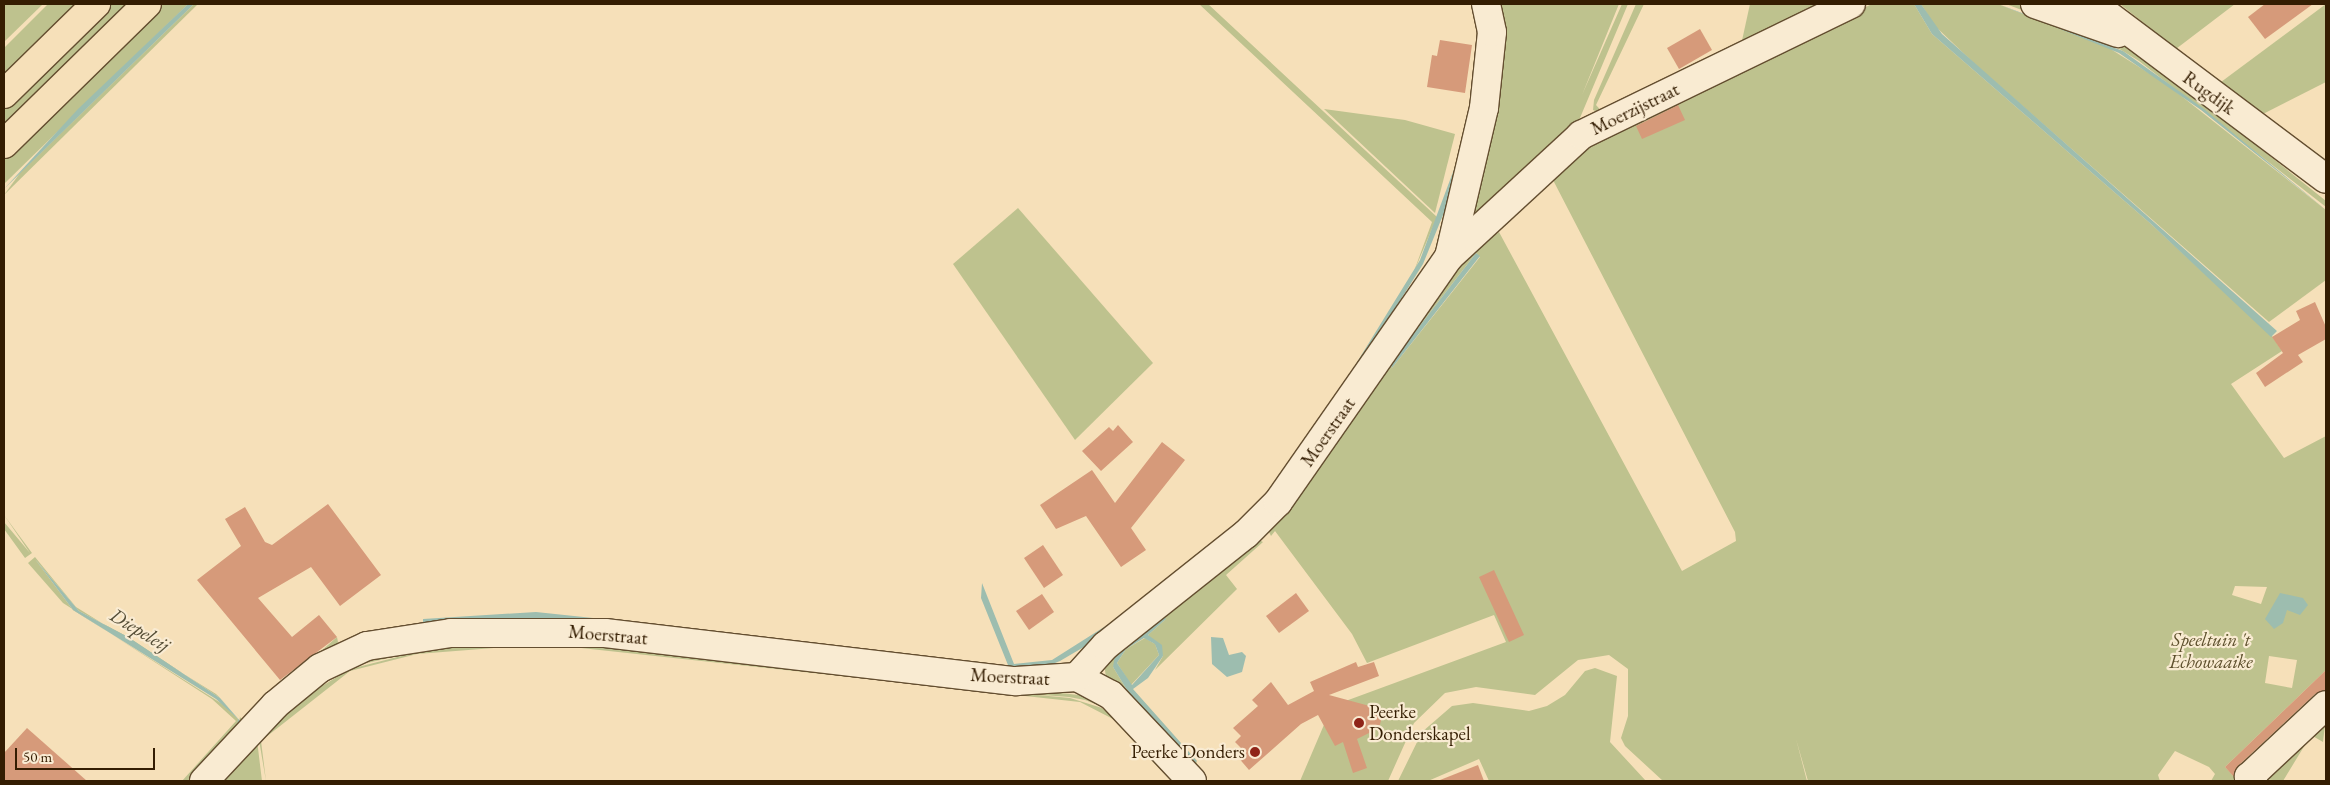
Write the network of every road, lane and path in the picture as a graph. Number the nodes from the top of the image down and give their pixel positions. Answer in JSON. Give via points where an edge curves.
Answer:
{"nodes":[{"id":1,"x":96,"y":4,"type":"edge"},
{"id":2,"x":147,"y":4,"type":"edge"},
{"id":3,"x":1486,"y":4,"type":"edge"},
{"id":4,"x":1851,"y":4,"type":"edge"},
{"id":5,"x":2035,"y":4,"type":"edge"},
{"id":6,"x":2093,"y":4,"type":"edge"},
{"id":7,"x":2136,"y":40,"type":"junction"},
{"id":8,"x":4,"y":94,"type":"edge"},
{"id":9,"x":4,"y":144,"type":"edge"},
{"id":10,"x":2326,"y":178,"type":"edge"},
{"id":11,"x":1449,"y":257,"type":"junction"},
{"id":12,"x":1077,"y":677,"type":"junction"},
{"id":13,"x":2326,"y":705,"type":"edge"},
{"id":14,"x":204,"y":781,"type":"edge"},
{"id":15,"x":1192,"y":781,"type":"edge"},
{"id":16,"x":2253,"y":781,"type":"edge"}],
"edges":[{"from":1,"to":8,"type":"main road"},
{"from":2,"to":9,"type":"main road"},
{"from":3,"to":11,"type":"street","name":"Moerstraat","via":[[1492,32],[1484,108]]},
{"from":4,"to":11,"type":"street","name":"Moerzijstraat","via":[[1580,135]]},
{"from":5,"to":7,"type":"street"},
{"from":6,"to":7,"type":"street","name":"Rugdijk"},
{"from":7,"to":10,"type":"street","name":"Rugdijk"},
{"from":11,"to":12,"type":"street","name":"Moerstraat","via":[[1278,502],[1226,551],[1105,646]]},
{"from":12,"to":14,"type":"street","name":"Moerstraat","via":[[1016,681],[605,633],[548,630],[451,633],[367,646],[320,668],[275,705]]},
{"from":12,"to":15,"type":"street","via":[[1111,695]]},
{"from":13,"to":16,"type":"street","via":[[2249,777]]}]}
